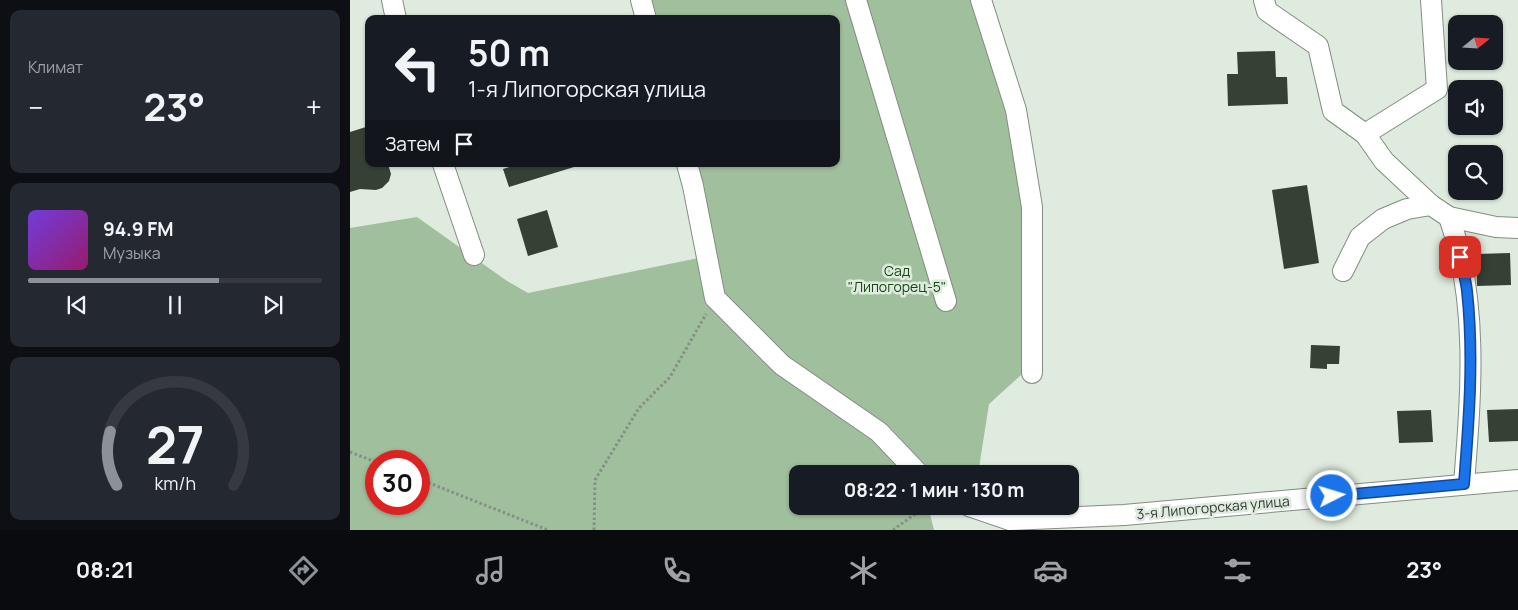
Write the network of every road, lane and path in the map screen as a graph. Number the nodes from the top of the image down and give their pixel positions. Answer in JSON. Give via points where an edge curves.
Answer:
{"nodes":[{"id":1,"x":392,"y":0,"type":"edge"},
{"id":2,"x":641,"y":0,"type":"edge"},
{"id":3,"x":856,"y":0,"type":"edge"},
{"id":4,"x":981,"y":0,"type":"edge"},
{"id":5,"x":1264,"y":0,"type":"edge"},
{"id":6,"x":1431,"y":0,"type":"edge"},
{"id":7,"x":395,"y":15,"type":"edge"},
{"id":8,"x":645,"y":15,"type":"edge"},
{"id":9,"x":1366,"y":134,"type":"junction"},
{"id":10,"x":444,"y":167,"type":"edge"},
{"id":11,"x":688,"y":167,"type":"edge"},
{"id":12,"x":1431,"y":205,"type":"junction"},
{"id":13,"x":1449,"y":217,"type":"junction"},
{"id":14,"x":1518,"y":228,"type":"edge"},
{"id":15,"x":474,"y":255,"type":"dead end"},
{"id":16,"x":1343,"y":271,"type":"dead end"},
{"id":17,"x":715,"y":298,"type":"junction"},
{"id":18,"x":946,"y":301,"type":"dead end"},
{"id":19,"x":1032,"y":373,"type":"dead end"},
{"id":20,"x":350,"y":452,"type":"edge"},
{"id":21,"x":365,"y":458,"type":"edge"},
{"id":22,"x":910,"y":465,"type":"edge"},
{"id":23,"x":1518,"y":480,"type":"edge"},
{"id":24,"x":430,"y":483,"type":"edge"},
{"id":25,"x":1464,"y":484,"type":"junction"},
{"id":26,"x":914,"y":515,"type":"edge"},
{"id":27,"x":987,"y":515,"type":"edge"},
{"id":28,"x":1007,"y":525,"type":"edge"},
{"id":29,"x":548,"y":530,"type":"edge"},
{"id":30,"x":594,"y":530,"type":"edge"},
{"id":31,"x":893,"y":530,"type":"edge"}],
"edges":[{"from":1,"to":7,"type":"street"},
{"from":2,"to":8,"type":"street"},
{"from":3,"to":18,"type":"street"},
{"from":4,"to":19,"type":"street","via":[[1016,110],[1032,207]]},
{"from":5,"to":9,"type":"street","via":[[1268,10],[1318,46],[1333,111]]},
{"from":6,"to":9,"type":"street","via":[[1437,90]]},
{"from":9,"to":12,"type":"street","via":[[1384,161]]},
{"from":10,"to":15,"type":"street"},
{"from":11,"to":17,"type":"street"},
{"from":12,"to":13,"type":"street"},
{"from":12,"to":16,"type":"street","via":[[1406,209],[1383,219],[1360,237]]},
{"from":13,"to":14,"type":"street"},
{"from":13,"to":25,"type":"street","via":[[1467,291],[1470,418]]},
{"from":17,"to":22,"type":"street","via":[[782,365],[879,432]]},
{"from":17,"to":30,"type":"path","via":[[670,377],[639,408],[595,480]]},
{"from":20,"to":21,"type":"path"},
{"from":23,"to":25,"type":"street","name":"3-я Липогорская улица"},
{"from":24,"to":29,"type":"path"},
{"from":25,"to":28,"type":"street","name":"3-я Липогорская улица"},
{"from":26,"to":31,"type":"path"},
{"from":27,"to":28,"type":"street","name":"3-я Липогорская улица"}]}
